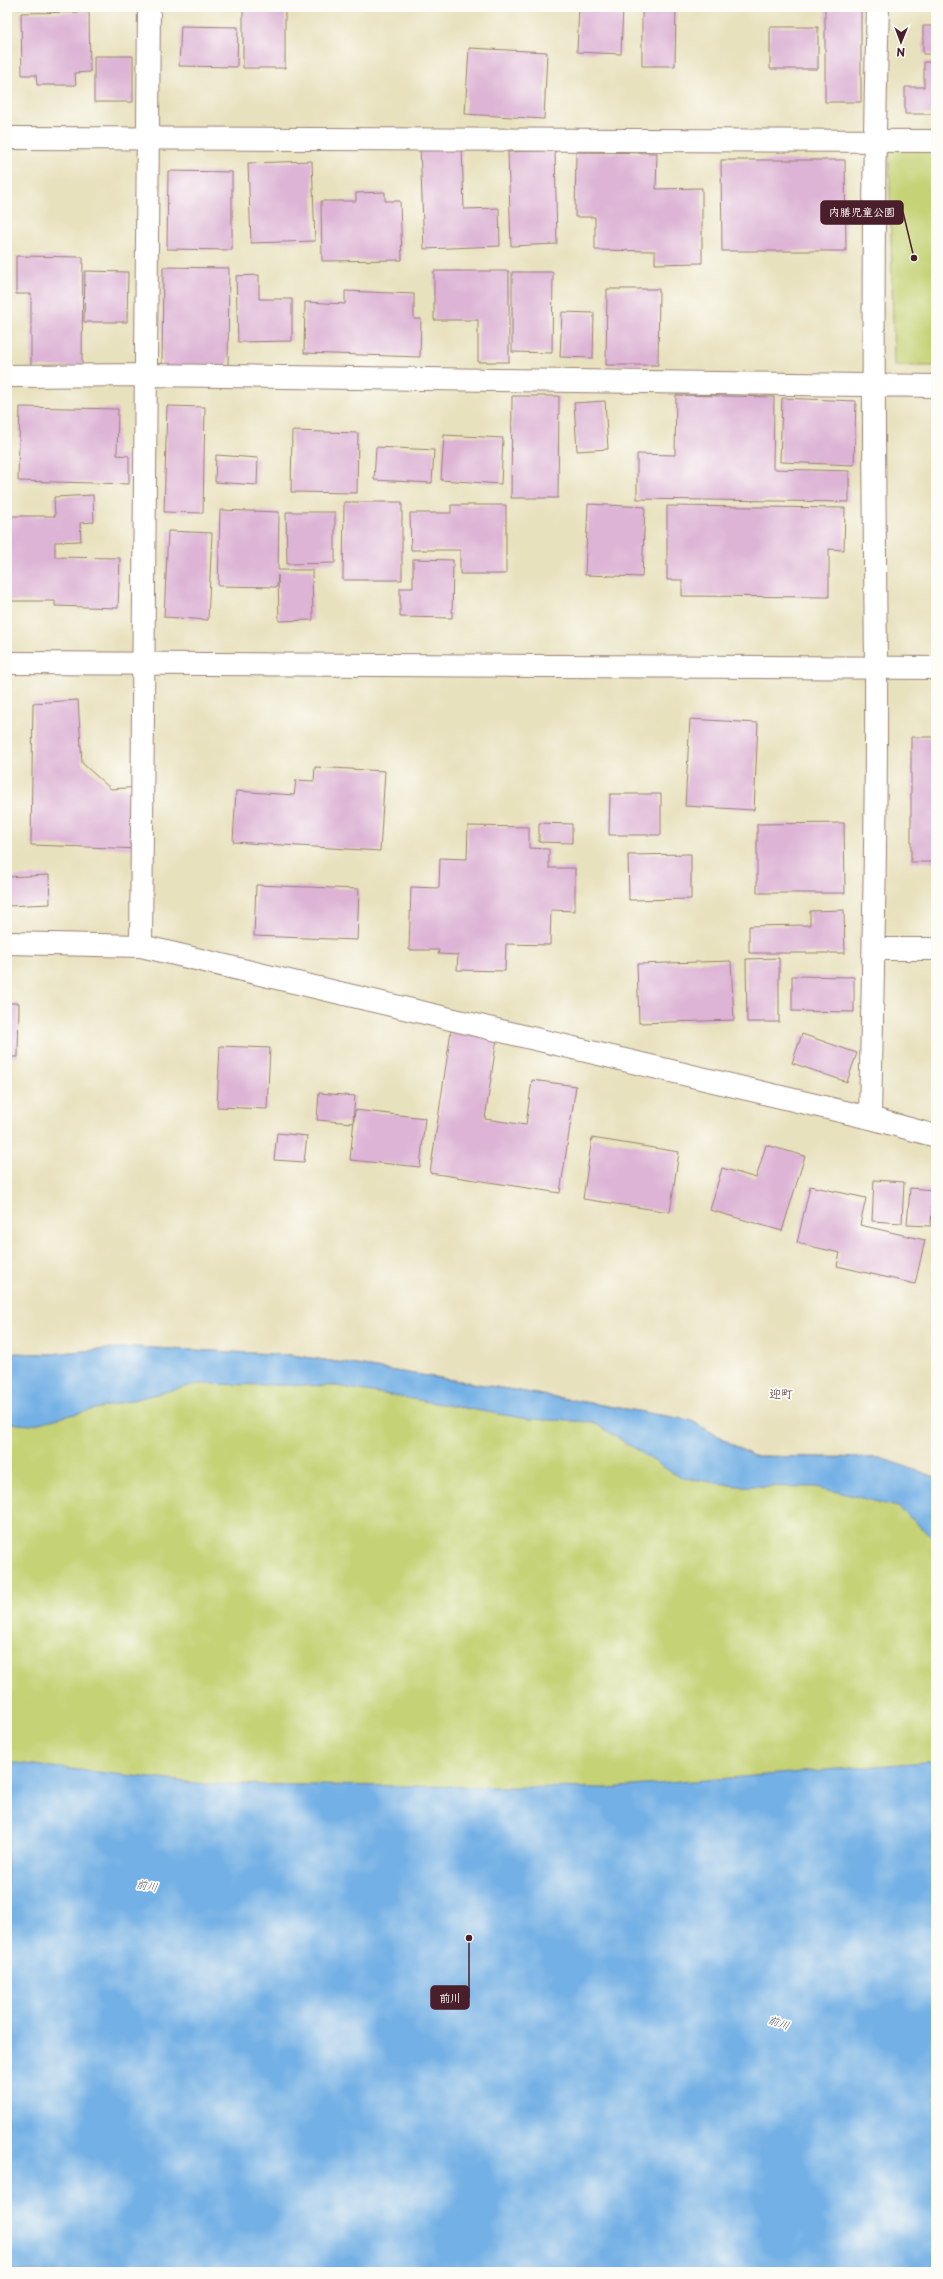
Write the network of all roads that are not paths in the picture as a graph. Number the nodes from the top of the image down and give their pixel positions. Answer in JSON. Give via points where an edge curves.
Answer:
{"nodes":[{"id":1,"x":149,"y":7,"type":"edge"},
{"id":2,"x":878,"y":7,"type":"edge"},
{"id":3,"x":7,"y":138,"type":"edge"},
{"id":4,"x":148,"y":139,"type":"junction"},
{"id":5,"x":874,"y":141,"type":"junction"},
{"id":6,"x":936,"y":141,"type":"edge"},
{"id":7,"x":146,"y":375,"type":"junction"},
{"id":8,"x":7,"y":376,"type":"edge"},
{"id":9,"x":873,"y":386,"type":"junction"},
{"id":10,"x":936,"y":386,"type":"edge"},
{"id":11,"x":7,"y":663,"type":"edge"},
{"id":12,"x":144,"y":664,"type":"junction"},
{"id":13,"x":936,"y":668,"type":"edge"},
{"id":14,"x":876,"y":669,"type":"junction"},
{"id":15,"x":7,"y":943,"type":"edge"},
{"id":16,"x":141,"y":946,"type":"junction"},
{"id":17,"x":874,"y":949,"type":"junction"},
{"id":18,"x":936,"y":949,"type":"edge"},
{"id":19,"x":870,"y":1118,"type":"junction"},
{"id":20,"x":936,"y":1136,"type":"edge"}],
"edges":[{"from":1,"to":4,"type":"street"},
{"from":2,"to":5,"type":"street"},
{"from":3,"to":4,"type":"street"},
{"from":4,"to":5,"type":"street"},
{"from":4,"to":7,"type":"street"},
{"from":5,"to":6,"type":"street"},
{"from":5,"to":9,"type":"street"},
{"from":7,"to":8,"type":"street"},
{"from":7,"to":9,"type":"street"},
{"from":7,"to":12,"type":"street"},
{"from":9,"to":10,"type":"street"},
{"from":9,"to":14,"type":"street"},
{"from":11,"to":12,"type":"street"},
{"from":12,"to":14,"type":"street"},
{"from":12,"to":16,"type":"street"},
{"from":13,"to":14,"type":"street"},
{"from":14,"to":17,"type":"street"},
{"from":15,"to":16,"type":"street"},
{"from":16,"to":19,"type":"street"},
{"from":17,"to":18,"type":"street"},
{"from":17,"to":19,"type":"street"},
{"from":19,"to":20,"type":"street"}]}
